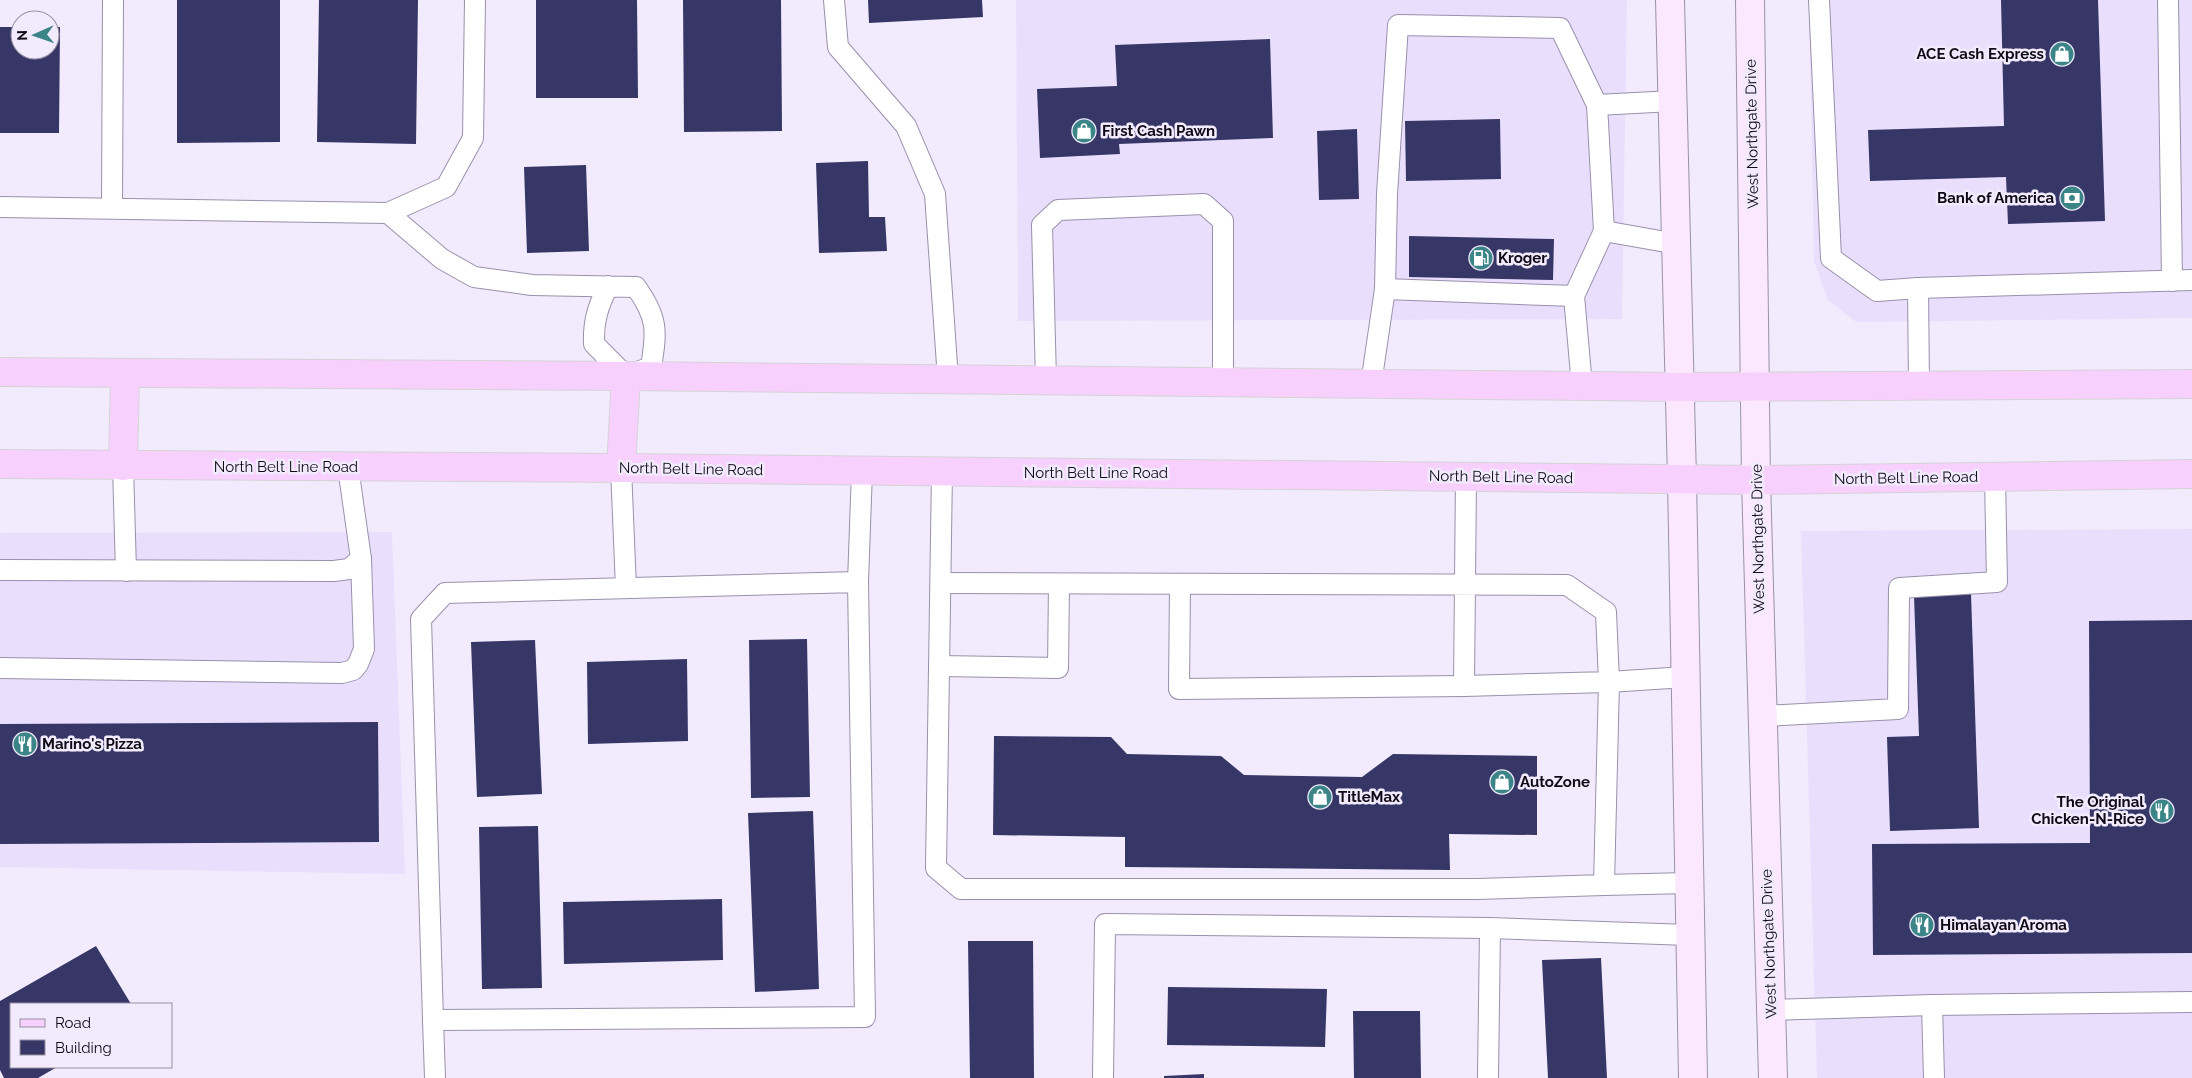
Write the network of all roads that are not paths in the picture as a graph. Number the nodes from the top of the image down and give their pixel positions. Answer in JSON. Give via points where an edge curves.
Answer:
{"nodes":[{"id":1,"x":113,"y":0,"type":"edge"},
{"id":2,"x":475,"y":0,"type":"edge"},
{"id":3,"x":834,"y":0,"type":"edge"},
{"id":4,"x":1670,"y":0,"type":"edge"},
{"id":5,"x":1750,"y":0,"type":"edge"},
{"id":6,"x":1819,"y":0,"type":"edge"},
{"id":7,"x":2168,"y":0,"type":"edge"},
{"id":8,"x":1673,"y":101,"type":"junction"},
{"id":9,"x":1597,"y":105,"type":"junction"},
{"id":10,"x":0,"y":207,"type":"edge"},
{"id":11,"x":112,"y":208,"type":"junction"},
{"id":12,"x":388,"y":213,"type":"junction"},
{"id":13,"x":1604,"y":231,"type":"junction"},
{"id":14,"x":1677,"y":244,"type":"junction"},
{"id":15,"x":2172,"y":280,"type":"junction"},
{"id":16,"x":2192,"y":280,"type":"edge"},
{"id":17,"x":608,"y":286,"type":"junction"},
{"id":18,"x":1918,"y":288,"type":"junction"},
{"id":19,"x":1384,"y":289,"type":"junction"},
{"id":20,"x":1574,"y":296,"type":"junction"},
{"id":21,"x":0,"y":372,"type":"edge"},
{"id":22,"x":125,"y":374,"type":"junction"},
{"id":23,"x":626,"y":376,"type":"junction"},
{"id":24,"x":948,"y":379,"type":"junction"},
{"id":25,"x":1046,"y":380,"type":"junction"},
{"id":26,"x":1223,"y":382,"type":"junction"},
{"id":27,"x":1371,"y":384,"type":"junction"},
{"id":28,"x":2192,"y":384,"type":"edge"},
{"id":29,"x":1582,"y":386,"type":"junction"},
{"id":30,"x":1919,"y":386,"type":"junction"},
{"id":31,"x":1680,"y":387,"type":"junction"},
{"id":32,"x":1755,"y":388,"type":"junction"},
{"id":33,"x":0,"y":464,"type":"edge"},
{"id":34,"x":123,"y":466,"type":"junction"},
{"id":35,"x":348,"y":467,"type":"junction"},
{"id":36,"x":621,"y":468,"type":"junction"},
{"id":37,"x":862,"y":471,"type":"junction"},
{"id":38,"x":942,"y":472,"type":"junction"},
{"id":39,"x":2192,"y":474,"type":"edge"},
{"id":40,"x":1466,"y":476,"type":"junction"},
{"id":41,"x":1995,"y":477,"type":"junction"},
{"id":42,"x":1682,"y":479,"type":"junction"},
{"id":43,"x":1756,"y":480,"type":"junction"},
{"id":44,"x":361,"y":559,"type":"junction"},
{"id":45,"x":0,"y":570,"type":"edge"},
{"id":46,"x":126,"y":570,"type":"junction"},
{"id":47,"x":858,"y":582,"type":"junction"},
{"id":48,"x":940,"y":583,"type":"junction"},
{"id":49,"x":1059,"y":584,"type":"junction"},
{"id":50,"x":1180,"y":584,"type":"junction"},
{"id":51,"x":1467,"y":585,"type":"junction"},
{"id":52,"x":626,"y":588,"type":"junction"},
{"id":53,"x":939,"y":666,"type":"junction"},
{"id":54,"x":0,"y":668,"type":"edge"},
{"id":55,"x":1685,"y":678,"type":"junction"},
{"id":56,"x":1610,"y":682,"type":"junction"},
{"id":57,"x":1464,"y":686,"type":"junction"},
{"id":58,"x":1762,"y":716,"type":"junction"},
{"id":59,"x":1688,"y":883,"type":"junction"},
{"id":60,"x":1604,"y":885,"type":"junction"},
{"id":61,"x":1490,"y":928,"type":"junction"},
{"id":62,"x":1689,"y":935,"type":"junction"},
{"id":63,"x":2192,"y":1002,"type":"edge"},
{"id":64,"x":1932,"y":1005,"type":"junction"},
{"id":65,"x":1771,"y":1010,"type":"junction"},
{"id":66,"x":433,"y":1020,"type":"junction"},
{"id":67,"x":435,"y":1078,"type":"edge"},
{"id":68,"x":1103,"y":1078,"type":"edge"},
{"id":69,"x":1488,"y":1078,"type":"edge"},
{"id":70,"x":1693,"y":1078,"type":"edge"},
{"id":71,"x":1773,"y":1078,"type":"edge"},
{"id":72,"x":1934,"y":1078,"type":"edge"}],
"edges":[{"from":1,"to":11,"type":"lane"},
{"from":2,"to":12,"type":"lane","via":[[473,138],[446,187]]},
{"from":3,"to":24,"type":"lane","via":[[838,47],[906,126],[935,194]]},
{"from":4,"to":8,"type":"main road"},
{"from":5,"to":32,"type":"main road","name":"West Northgate Drive"},
{"from":6,"to":18,"type":"lane","via":[[1831,258],[1876,291]]},
{"from":7,"to":15,"type":"lane"},
{"from":8,"to":9,"type":"lane"},
{"from":8,"to":14,"type":"main road"},
{"from":9,"to":13,"type":"lane"},
{"from":9,"to":19,"type":"lane","via":[[1560,28],[1398,25]]},
{"from":10,"to":11,"type":"lane"},
{"from":11,"to":12,"type":"lane"},
{"from":12,"to":17,"type":"lane","via":[[442,260],[474,277],[532,285]]},
{"from":13,"to":14,"type":"lane"},
{"from":13,"to":20,"type":"lane"},
{"from":14,"to":31,"type":"main road"},
{"from":15,"to":16,"type":"lane"},
{"from":15,"to":18,"type":"lane"},
{"from":17,"to":23,"type":"lane","via":[[593,324],[594,344]]},
{"from":17,"to":23,"type":"lane","via":[[636,287],[648,304],[656,332],[651,367]]},
{"from":18,"to":30,"type":"lane"},
{"from":19,"to":20,"type":"lane"},
{"from":19,"to":27,"type":"lane"},
{"from":20,"to":29,"type":"lane"},
{"from":21,"to":22,"type":"main road"},
{"from":22,"to":23,"type":"main road"},
{"from":22,"to":34,"type":"main road"},
{"from":23,"to":24,"type":"main road"},
{"from":23,"to":36,"type":"main road"},
{"from":24,"to":25,"type":"main road"},
{"from":25,"to":26,"type":"main road"},
{"from":25,"to":26,"type":"lane","via":[[1042,225],[1058,210],[1204,204],[1223,221]]},
{"from":26,"to":27,"type":"main road"},
{"from":27,"to":29,"type":"main road"},
{"from":28,"to":30,"type":"main road"},
{"from":29,"to":31,"type":"main road"},
{"from":30,"to":32,"type":"main road"},
{"from":31,"to":32,"type":"main road"},
{"from":31,"to":42,"type":"main road"},
{"from":32,"to":43,"type":"main road","name":"West Northgate Drive"},
{"from":33,"to":34,"type":"main road","name":"North Belt Line Road"},
{"from":34,"to":35,"type":"main road","name":"North Belt Line Road"},
{"from":34,"to":46,"type":"lane"},
{"from":35,"to":36,"type":"main road","name":"North Belt Line Road"},
{"from":35,"to":44,"type":"lane"},
{"from":36,"to":37,"type":"main road","name":"North Belt Line Road"},
{"from":36,"to":52,"type":"lane"},
{"from":37,"to":38,"type":"main road","name":"North Belt Line Road"},
{"from":37,"to":47,"type":"lane"},
{"from":38,"to":40,"type":"main road","name":"North Belt Line Road"},
{"from":38,"to":48,"type":"lane"},
{"from":39,"to":41,"type":"main road","name":"North Belt Line Road"},
{"from":40,"to":42,"type":"main road","name":"North Belt Line Road"},
{"from":40,"to":51,"type":"lane"},
{"from":41,"to":43,"type":"main road","name":"North Belt Line Road"},
{"from":41,"to":58,"type":"lane","via":[[1997,582],[1899,588],[1898,709]]},
{"from":42,"to":43,"type":"main road","name":"North Belt Line Road"},
{"from":42,"to":55,"type":"main road"},
{"from":43,"to":58,"type":"main road","name":"West Northgate Drive"},
{"from":44,"to":46,"type":"lane","via":[[349,569],[334,571]]},
{"from":44,"to":54,"type":"lane","via":[[364,649],[353,670],[342,673]]},
{"from":45,"to":46,"type":"lane"},
{"from":47,"to":52,"type":"lane"},
{"from":47,"to":66,"type":"lane","via":[[865,1017]]},
{"from":48,"to":49,"type":"lane"},
{"from":48,"to":53,"type":"lane"},
{"from":49,"to":50,"type":"lane"},
{"from":49,"to":53,"type":"lane","via":[[1058,668]]},
{"from":50,"to":51,"type":"lane"},
{"from":50,"to":57,"type":"lane","via":[[1179,689]]},
{"from":51,"to":56,"type":"lane","via":[[1567,585],[1606,612]]},
{"from":51,"to":57,"type":"lane"},
{"from":52,"to":66,"type":"lane","via":[[445,593],[421,619]]},
{"from":53,"to":60,"type":"lane","via":[[936,868],[961,889],[1477,889]]},
{"from":55,"to":56,"type":"lane"},
{"from":55,"to":59,"type":"main road"},
{"from":56,"to":57,"type":"lane"},
{"from":56,"to":60,"type":"lane"},
{"from":58,"to":65,"type":"main road","name":"West Northgate Drive"},
{"from":59,"to":60,"type":"lane"},
{"from":59,"to":62,"type":"main road"},
{"from":61,"to":62,"type":"lane"},
{"from":61,"to":68,"type":"lane","via":[[1105,924]]},
{"from":61,"to":69,"type":"lane"},
{"from":62,"to":70,"type":"main road"},
{"from":63,"to":64,"type":"lane"},
{"from":64,"to":65,"type":"lane"},
{"from":64,"to":72,"type":"lane"},
{"from":65,"to":71,"type":"main road","name":"West Northgate Drive"},
{"from":66,"to":67,"type":"lane"}]}
